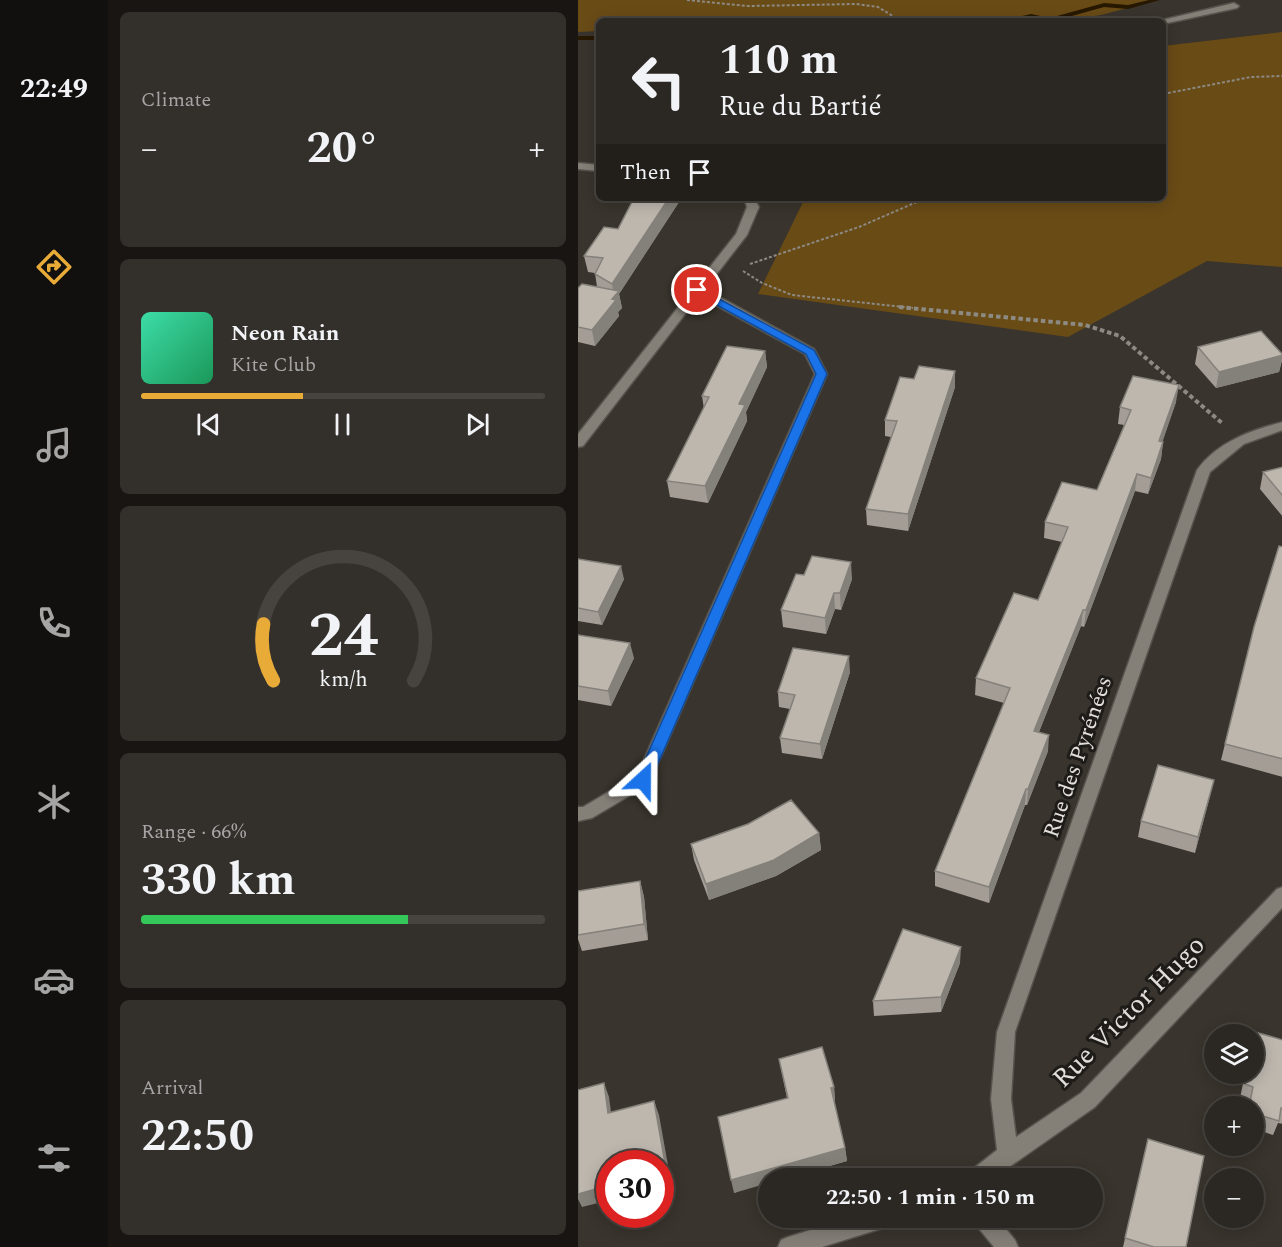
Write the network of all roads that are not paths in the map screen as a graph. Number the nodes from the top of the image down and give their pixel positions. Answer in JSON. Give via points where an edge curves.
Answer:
{"nodes":[{"id":1,"x":1234,"y":6,"type":"dead end"},
{"id":2,"x":1166,"y":20,"type":"edge"},
{"id":3,"x":578,"y":166,"type":"edge"},
{"id":4,"x":596,"y":168,"type":"edge"},
{"id":5,"x":750,"y":201,"type":"edge"},
{"id":6,"x":697,"y":290,"type":"junction"},
{"id":7,"x":1283,"y":426,"type":"edge"},
{"id":8,"x":578,"y":442,"type":"edge"},
{"id":9,"x":578,"y":813,"type":"edge"},
{"id":10,"x":1283,"y":894,"type":"edge"},
{"id":11,"x":1008,"y":1154,"type":"junction"},
{"id":12,"x":990,"y":1168,"type":"edge"},
{"id":13,"x":850,"y":1228,"type":"edge"},
{"id":14,"x":992,"y":1228,"type":"edge"},
{"id":15,"x":788,"y":1247,"type":"edge"},
{"id":16,"x":1008,"y":1247,"type":"edge"}],
"edges":[{"from":1,"to":2,"type":"street"},
{"from":3,"to":4,"type":"street"},
{"from":5,"to":6,"type":"street","via":[[753,207],[741,235]]},
{"from":6,"to":8,"type":"street"},
{"from":6,"to":9,"type":"street","via":[[810,352],[821,374],[643,780],[586,813]]},
{"from":7,"to":11,"type":"street","name":"Rue des Pyrénées","via":[[1241,439],[1204,470],[1006,1032],[1001,1099]]},
{"from":10,"to":11,"type":"street","name":"Rue Victor Hugo","via":[[1088,1100]]},
{"from":11,"to":12,"type":"street","name":"Rue Victor Hugo"},
{"from":13,"to":15,"type":"street"},
{"from":14,"to":16,"type":"street"}]}
